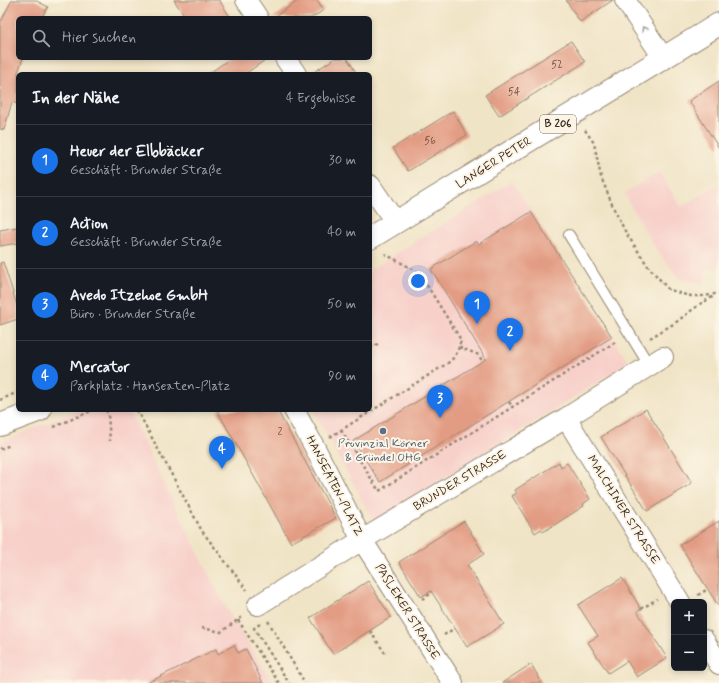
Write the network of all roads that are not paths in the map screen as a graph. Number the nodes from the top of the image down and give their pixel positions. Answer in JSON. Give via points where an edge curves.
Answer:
{"nodes":[{"id":1,"x":246,"y":0,"type":"edge"},
{"id":2,"x":625,"y":0,"type":"edge"},
{"id":3,"x":257,"y":16,"type":"edge"},
{"id":4,"x":719,"y":24,"type":"edge"},
{"id":5,"x":664,"y":58,"type":"junction"},
{"id":6,"x":286,"y":60,"type":"edge"},
{"id":7,"x":295,"y":72,"type":"edge"},
{"id":8,"x":372,"y":188,"type":"edge"},
{"id":9,"x":396,"y":223,"type":"junction"},
{"id":10,"x":570,"y":235,"type":"dead end"},
{"id":11,"x":376,"y":245,"type":"edge"},
{"id":12,"x":656,"y":361,"type":"joint"},
{"id":13,"x":33,"y":412,"type":"edge"},
{"id":14,"x":295,"y":412,"type":"edge"},
{"id":15,"x":566,"y":418,"type":"junction"},
{"id":16,"x":1,"y":421,"type":"edge"},
{"id":17,"x":362,"y":540,"type":"junction"},
{"id":18,"x":678,"y":599,"type":"edge"},
{"id":19,"x":263,"y":613,"type":"road end"},
{"id":20,"x":707,"y":645,"type":"edge"},
{"id":21,"x":719,"y":664,"type":"edge"},
{"id":22,"x":453,"y":683,"type":"edge"}],
"edges":[{"from":1,"to":3,"type":"street"},
{"from":5,"to":2,"type":"street","one_way":true},
{"from":4,"to":5,"type":"main road","name":"LANGER PETER","number":"B 206"},
{"from":5,"to":9,"type":"main road","name":"LANGER PETER","number":"B 206"},
{"from":6,"to":7,"type":"street"},
{"from":8,"to":9,"type":"street"},
{"from":9,"to":11,"type":"main road","name":"LANGER PETER","number":"B 206"},
{"from":10,"to":12,"type":"lane","via":[[629,333]]},
{"from":12,"to":15,"type":"street","name":"BRUNDER STRASSE"},
{"from":13,"to":16,"type":"main road"},
{"from":14,"to":17,"type":"street","name":"HANSEATEN-PLATZ"},
{"from":15,"to":17,"type":"street","name":"BRUNDER STRASSE"},
{"from":15,"to":18,"type":"street","name":"MALCHINER STRASSE"},
{"from":17,"to":19,"type":"street","name":"BRUNDER STRASSE"},
{"from":17,"to":22,"type":"street","name":"PASLEKER STRASSE"},
{"from":20,"to":21,"type":"street"}]}
